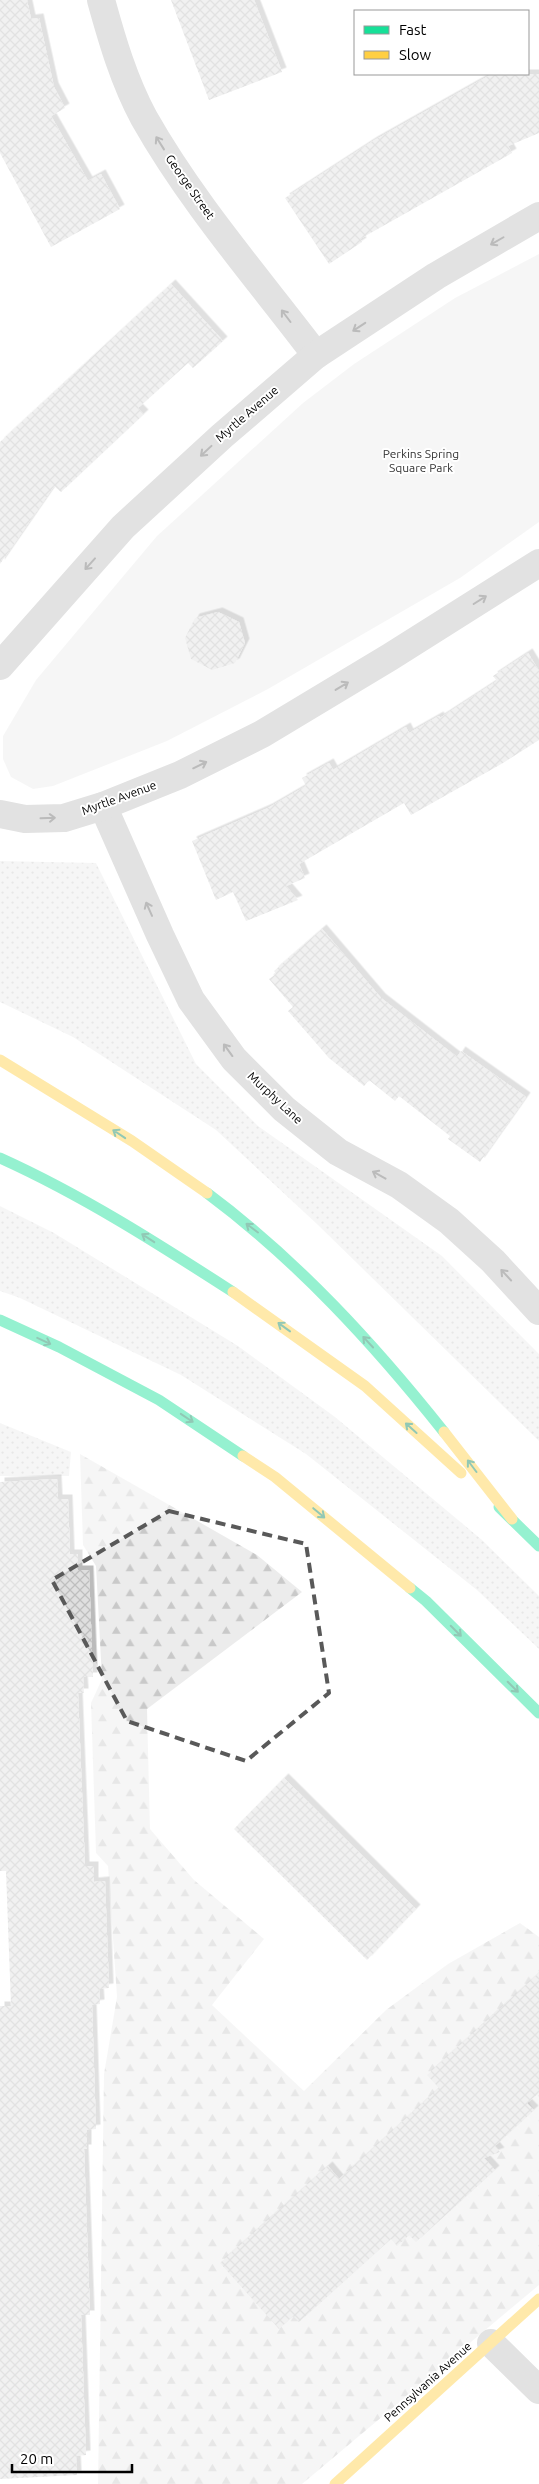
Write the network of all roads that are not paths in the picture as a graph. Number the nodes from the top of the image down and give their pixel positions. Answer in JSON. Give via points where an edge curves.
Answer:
{"nodes":[{"id":1,"x":101,"y":0,"type":"edge"},
{"id":2,"x":539,"y":216,"type":"edge"},
{"id":3,"x":316,"y":355,"type":"junction"},
{"id":4,"x":538,"y":565,"type":"edge"},
{"id":5,"x":0,"y":666,"type":"edge"},
{"id":6,"x":103,"y":806,"type":"junction"},
{"id":7,"x":0,"y":814,"type":"edge"},
{"id":8,"x":0,"y":1060,"type":"edge"},
{"id":9,"x":0,"y":1158,"type":"edge"},
{"id":10,"x":539,"y":1311,"type":"edge"},
{"id":11,"x":0,"y":1320,"type":"edge"},
{"id":12,"x":512,"y":1519,"type":"junction"},
{"id":13,"x":539,"y":1546,"type":"edge"},
{"id":14,"x":539,"y":1714,"type":"edge"},
{"id":15,"x":539,"y":2299,"type":"edge"},
{"id":16,"x":491,"y":2343,"type":"junction"},
{"id":17,"x":539,"y":2390,"type":"edge"},
{"id":18,"x":335,"y":2484,"type":"edge"}],
"edges":[{"from":3,"to":1,"type":"street","name":"George Street","one_way":true,"via":[[184,182],[143,116],[116,54]]},
{"from":2,"to":3,"type":"street","name":"Myrtle Avenue","one_way":true,"via":[[436,276]]},
{"from":3,"to":5,"type":"street","name":"Myrtle Avenue","one_way":true,"via":[[124,527]]},
{"from":6,"to":4,"type":"street","name":"Myrtle Avenue","one_way":true,"via":[[180,775],[262,734]]},
{"from":7,"to":6,"type":"street","name":"Myrtle Avenue","one_way":true,"via":[[25,819],[64,818]]},
{"from":10,"to":6,"type":"street","name":"Murphy Lane","one_way":true,"via":[[493,1261],[449,1221],[399,1185],[338,1152],[284,1109],[234,1059],[192,1000]]},
{"from":12,"to":8,"type":"main road","one_way":true,"via":[[436,1419],[397,1374],[330,1301],[258,1232],[84,1110]]},
{"from":12,"to":9,"type":"main road","one_way":true,"via":[[365,1386],[247,1301],[53,1182]]},
{"from":11,"to":14,"type":"main road","one_way":true,"via":[[159,1400],[276,1477],[426,1601]]},
{"from":12,"to":13,"type":"main road"},
{"from":15,"to":16,"type":"main road","name":"Pennsylvania Avenue"},
{"from":16,"to":17,"type":"street"},
{"from":16,"to":18,"type":"main road","name":"Pennsylvania Avenue"}]}
